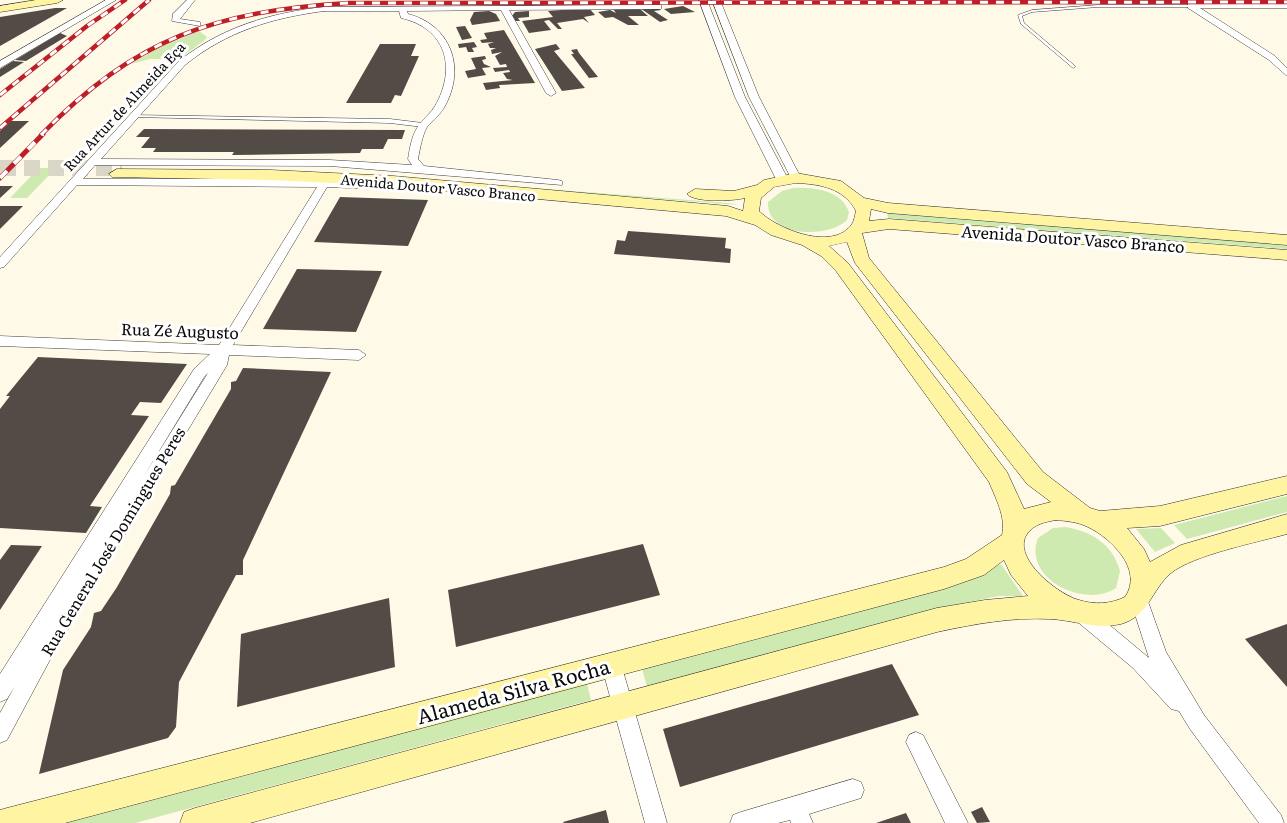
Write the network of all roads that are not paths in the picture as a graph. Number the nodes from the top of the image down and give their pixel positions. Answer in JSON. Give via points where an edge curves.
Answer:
{"nodes":[{"id":1,"x":31,"y":0,"type":"edge"},
{"id":2,"x":57,"y":0,"type":"edge"},
{"id":3,"x":112,"y":0,"type":"edge"},
{"id":4,"x":191,"y":0,"type":"edge"},
{"id":5,"x":703,"y":0,"type":"edge"},
{"id":6,"x":716,"y":0,"type":"edge"},
{"id":7,"x":1191,"y":6,"type":"junction"},
{"id":8,"x":1287,"y":6,"type":"edge"},
{"id":9,"x":0,"y":7,"type":"edge"},
{"id":10,"x":658,"y":7,"type":"dead end"},
{"id":11,"x":504,"y":8,"type":"junction"},
{"id":12,"x":409,"y":12,"type":"junction"},
{"id":13,"x":198,"y":24,"type":"dead end"},
{"id":14,"x":210,"y":28,"type":"dead end"},
{"id":15,"x":224,"y":32,"type":"junction"},
{"id":16,"x":0,"y":65,"type":"edge"},
{"id":17,"x":1073,"y":67,"type":"dead end"},
{"id":18,"x":1287,"y":73,"type":"edge"},
{"id":19,"x":551,"y":93,"type":"dead end"},
{"id":20,"x":134,"y":116,"type":"junction"},
{"id":21,"x":423,"y":124,"type":"junction"},
{"id":22,"x":94,"y":162,"type":"junction"},
{"id":23,"x":421,"y":169,"type":"junction"},
{"id":24,"x":789,"y":179,"type":"junction"},
{"id":25,"x":75,"y":182,"type":"junction"},
{"id":26,"x":558,"y":183,"type":"junction"},
{"id":27,"x":324,"y":184,"type":"junction"},
{"id":28,"x":759,"y":189,"type":"junction"},
{"id":29,"x":509,"y":194,"type":"junction"},
{"id":30,"x":861,"y":202,"type":"junction"},
{"id":31,"x":757,"y":221,"type":"junction"},
{"id":32,"x":856,"y":229,"type":"junction"},
{"id":33,"x":1287,"y":240,"type":"edge"},
{"id":34,"x":808,"y":241,"type":"junction"},
{"id":35,"x":1287,"y":255,"type":"edge"},
{"id":36,"x":0,"y":264,"type":"edge"},
{"id":37,"x":0,"y":340,"type":"edge"},
{"id":38,"x":223,"y":350,"type":"junction"},
{"id":39,"x":359,"y":355,"type":"dead end"},
{"id":40,"x":1287,"y":485,"type":"edge"},
{"id":41,"x":1092,"y":518,"type":"junction"},
{"id":42,"x":1287,"y":524,"type":"edge"},
{"id":43,"x":1014,"y":536,"type":"junction"},
{"id":44,"x":1141,"y":594,"type":"junction"},
{"id":45,"x":1074,"y":611,"type":"junction"},
{"id":46,"x":611,"y":664,"type":"junction"},
{"id":47,"x":0,"y":692,"type":"edge"},
{"id":48,"x":622,"y":708,"type":"junction"},
{"id":49,"x":1197,"y":722,"type":"junction"},
{"id":50,"x":0,"y":733,"type":"edge"},
{"id":51,"x":916,"y":742,"type":"dead end"},
{"id":52,"x":853,"y":790,"type":"dead end"},
{"id":53,"x":799,"y":815,"type":"edge"},
{"id":54,"x":7,"y":823,"type":"edge"},
{"id":55,"x":195,"y":823,"type":"edge"},
{"id":56,"x":656,"y":823,"type":"edge"},
{"id":57,"x":741,"y":823,"type":"edge"},
{"id":58,"x":957,"y":823,"type":"edge"},
{"id":59,"x":1273,"y":823,"type":"edge"}],
"edges":[{"from":1,"to":9,"type":"main road"},
{"from":2,"to":9,"type":"main road"},
{"from":3,"to":16,"type":"street"},
{"from":4,"to":13,"type":"street","via":[[176,21]]},
{"from":5,"to":24,"type":"street","via":[[740,97]]},
{"from":6,"to":24,"type":"street"},
{"from":7,"to":8,"type":"street"},
{"from":7,"to":17,"type":"lane","via":[[1098,6],[1020,15],[1022,23]]},
{"from":7,"to":18,"type":"street","via":[[1272,58]]},
{"from":10,"to":11,"type":"street","name":"Rua Artur de Almeida Eça"},
{"from":11,"to":12,"type":"street","name":"Rua Artur de Almeida Eça"},
{"from":11,"to":19,"type":"street"},
{"from":12,"to":15,"type":"street","name":"Rua Artur de Almeida Eça","via":[[345,9],[276,15]]},
{"from":12,"to":21,"type":"street","via":[[443,39],[451,65],[438,109]]},
{"from":14,"to":15,"type":"street"},
{"from":15,"to":20,"type":"street","name":"Rua Artur de Almeida Eça","via":[[182,63]]},
{"from":20,"to":21,"type":"lane"},
{"from":20,"to":22,"type":"street","name":"Rua Artur de Almeida Eça"},
{"from":21,"to":23,"type":"street","via":[[413,159]]},
{"from":22,"to":23,"type":"street","name":"Avenida Doutor Vasco Branco","via":[[274,162]]},
{"from":22,"to":25,"type":"street","name":"Rua Artur de Almeida Eça"},
{"from":23,"to":26,"type":"street","name":"Avenida Doutor Vasco Branco"},
{"from":24,"to":28,"type":"main road","name":"Avenida Doutor Vasco Branco"},
{"from":24,"to":30,"type":"main road","via":[[834,184]]},
{"from":25,"to":27,"type":"street"},
{"from":25,"to":36,"type":"street","name":"Rua Artur de Almeida Eça"},
{"from":26,"to":28,"type":"main road","name":"Avenida Doutor Vasco Branco","via":[[710,195],[741,195]]},
{"from":26,"to":29,"type":"main road","name":"Avenida Doutor Vasco Branco","via":[[275,170],[119,171],[393,181]]},
{"from":27,"to":29,"type":"street"},
{"from":27,"to":38,"type":"street","name":"Rua General José Domingues Peres"},
{"from":28,"to":31,"type":"main road","via":[[750,204]]},
{"from":29,"to":31,"type":"main road","name":"Avenida Doutor Vasco Branco","via":[[728,211]]},
{"from":30,"to":32,"type":"main road","via":[[864,211]]},
{"from":30,"to":33,"type":"main road","name":"Avenida Doutor Vasco Branco","via":[[888,208]]},
{"from":31,"to":34,"type":"main road","name":"Avenida Doutor Vasco Branco","via":[[778,234]]},
{"from":32,"to":34,"type":"main road","name":"Avenida Doutor Vasco Branco","via":[[834,240]]},
{"from":32,"to":35,"type":"main road","name":"Avenida Doutor Vasco Branco","via":[[889,224]]},
{"from":32,"to":41,"type":"main road","via":[[861,259],[1035,478]]},
{"from":34,"to":43,"type":"main road","via":[[842,267],[999,478],[1012,508]]},
{"from":37,"to":38,"type":"street","name":"Rua Zé Augusto"},
{"from":38,"to":39,"type":"street","name":"Rua Zé Augusto"},
{"from":38,"to":47,"type":"street","name":"Rua General José Domingues Peres","via":[[199,373]]},
{"from":38,"to":50,"type":"street","name":"Rua General José Domingues Peres","via":[[220,365],[45,650]]},
{"from":40,"to":41,"type":"main road","via":[[1160,516]]},
{"from":41,"to":43,"type":"main road","via":[[1070,511],[1042,511],[1031,515]]},
{"from":41,"to":44,"type":"main road","via":[[1125,540],[1135,552],[1144,577]]},
{"from":42,"to":44,"type":"main road","via":[[1181,555],[1162,566]]},
{"from":43,"to":45,"type":"main road","via":[[1016,562],[1030,584]]},
{"from":43,"to":46,"type":"main road","name":"Alameda Silva Rocha","via":[[975,567],[944,578]]},
{"from":44,"to":45,"type":"main road","via":[[1122,612],[1096,616]]},
{"from":44,"to":49,"type":"street","via":[[1158,656]]},
{"from":45,"to":48,"type":"main road","via":[[1014,607],[937,620]]},
{"from":45,"to":49,"type":"street","via":[[1140,662]]},
{"from":46,"to":48,"type":"street"},
{"from":46,"to":54,"type":"main road","name":"Alameda Silva Rocha"},
{"from":48,"to":55,"type":"main road"},
{"from":48,"to":56,"type":"street"},
{"from":49,"to":59,"type":"street"},
{"from":51,"to":58,"type":"street"},
{"from":52,"to":53,"type":"street"},
{"from":53,"to":57,"type":"street"}]}
